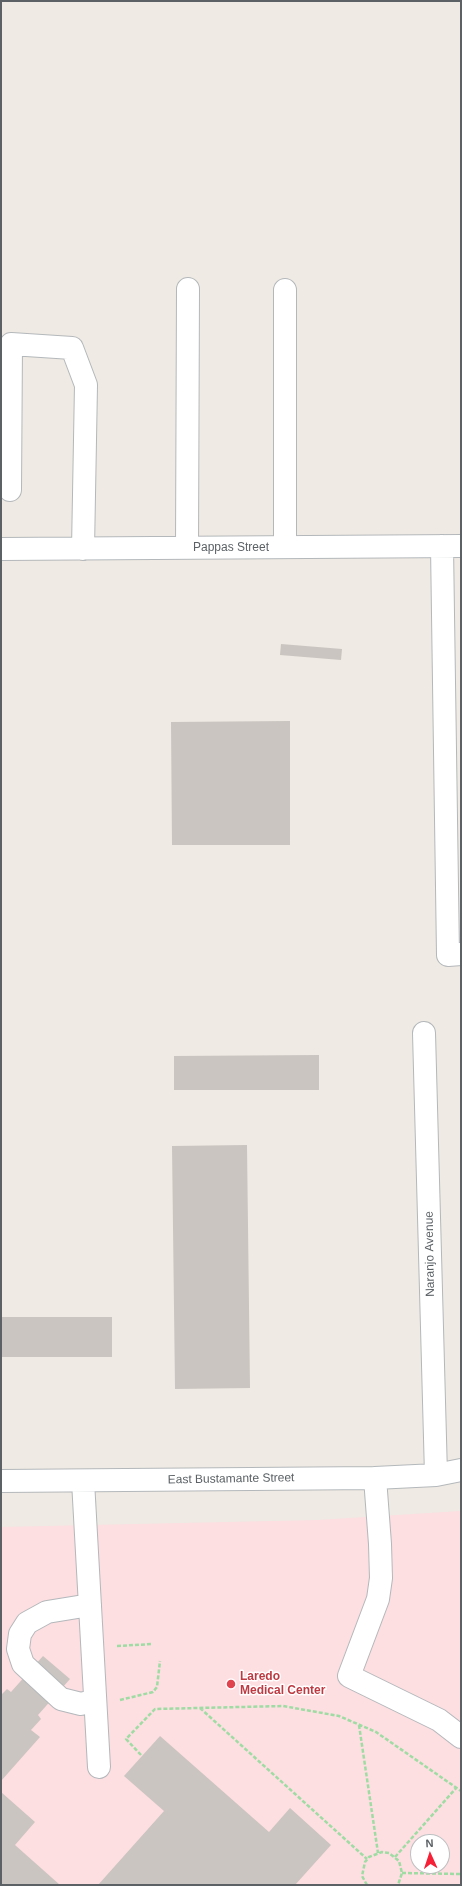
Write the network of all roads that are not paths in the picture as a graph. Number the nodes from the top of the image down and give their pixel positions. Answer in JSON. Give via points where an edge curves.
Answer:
{"nodes":[{"id":1,"x":188,"y":289,"type":"dead end"},
{"id":2,"x":285,"y":290,"type":"dead end"},
{"id":3,"x":10,"y":490,"type":"dead end"},
{"id":4,"x":451,"y":546,"type":"edge"},
{"id":5,"x":285,"y":547,"type":"junction"},
{"id":6,"x":83,"y":548,"type":"junction"},
{"id":7,"x":187,"y":548,"type":"junction"},
{"id":8,"x":1,"y":549,"type":"edge"},
{"id":9,"x":452,"y":626,"type":"edge"},
{"id":10,"x":453,"y":702,"type":"edge"},
{"id":11,"x":461,"y":954,"type":"edge"},
{"id":12,"x":424,"y":1033,"type":"dead end"},
{"id":13,"x":461,"y":1470,"type":"edge"},
{"id":14,"x":436,"y":1475,"type":"junction"},
{"id":15,"x":375,"y":1478,"type":"junction"},
{"id":16,"x":1,"y":1481,"type":"edge"},
{"id":17,"x":83,"y":1481,"type":"junction"},
{"id":18,"x":90,"y":1605,"type":"junction"},
{"id":19,"x":95,"y":1703,"type":"junction"},
{"id":20,"x":461,"y":1738,"type":"edge"},
{"id":21,"x":99,"y":1767,"type":"dead end"}],
"edges":[{"from":1,"to":7,"type":"street"},
{"from":2,"to":5,"type":"street"},
{"from":3,"to":6,"type":"street","via":[[11,344],[72,348],[86,385]]},
{"from":4,"to":5,"type":"street","name":"Pappas Street"},
{"from":4,"to":9,"type":"street"},
{"from":5,"to":7,"type":"street","name":"Pappas Street"},
{"from":6,"to":7,"type":"street","name":"Pappas Street"},
{"from":6,"to":8,"type":"street","name":"Pappas Street"},
{"from":9,"to":10,"type":"street"},
{"from":10,"to":11,"type":"street","via":[[448,955]]},
{"from":12,"to":14,"type":"street","name":"Naranjo Avenue"},
{"from":13,"to":14,"type":"street","name":"East Bustamante Street"},
{"from":14,"to":15,"type":"street","name":"East Bustamante Street"},
{"from":15,"to":17,"type":"street","name":"East Bustamante Street"},
{"from":15,"to":20,"type":"street","via":[[381,1578],[378,1598],[349,1676],[439,1720]]},
{"from":16,"to":17,"type":"street","name":"East Bustamante Street"},
{"from":17,"to":18,"type":"street"},
{"from":18,"to":19,"type":"street"},
{"from":18,"to":19,"type":"street","via":[[47,1612],[27,1623],[20,1634],[18,1649],[23,1664],[61,1699],[81,1704]]},
{"from":19,"to":21,"type":"street"}]}
